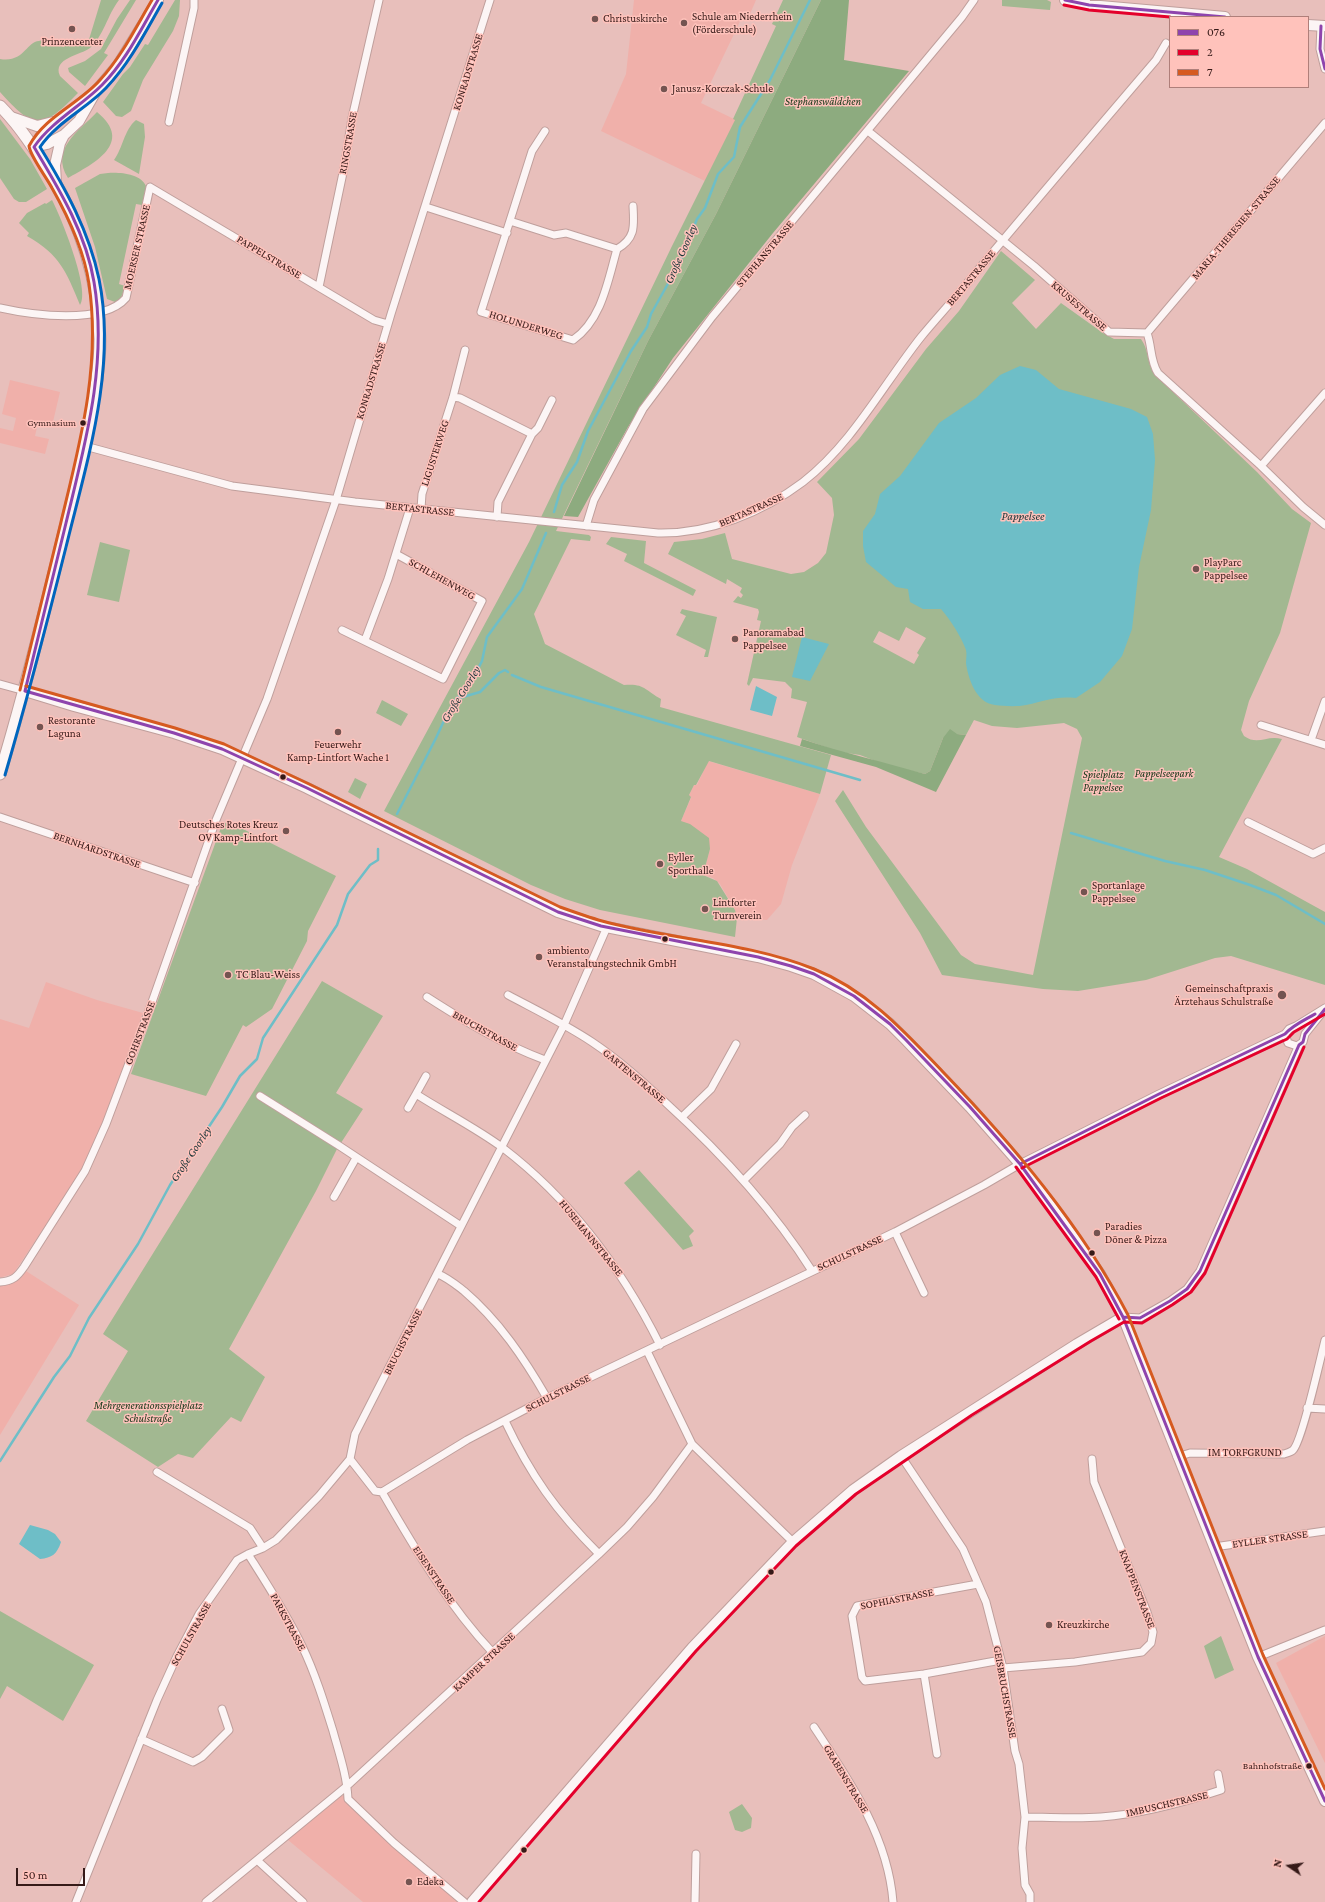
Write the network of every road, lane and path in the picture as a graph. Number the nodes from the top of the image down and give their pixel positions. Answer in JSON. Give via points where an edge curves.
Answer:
{"nodes":[{"id":1,"x":158,"y":0,"type":"edge"},
{"id":2,"x":194,"y":0,"type":"edge"},
{"id":3,"x":379,"y":0,"type":"edge"},
{"id":4,"x":490,"y":0,"type":"edge"},
{"id":5,"x":974,"y":0,"type":"edge"},
{"id":6,"x":1066,"y":0,"type":"edge"},
{"id":7,"x":1214,"y":16,"type":"edge"},
{"id":8,"x":1309,"y":25,"type":"edge"},
{"id":9,"x":1323,"y":26,"type":"edge"},
{"id":10,"x":1166,"y":43,"type":"dead end"},
{"id":11,"x":1325,"y":69,"type":"edge"},
{"id":12,"x":96,"y":91,"type":"junction"},
{"id":13,"x":0,"y":106,"type":"edge"},
{"id":14,"x":11,"y":117,"type":"junction"},
{"id":15,"x":58,"y":120,"type":"junction"},
{"id":16,"x":169,"y":122,"type":"dead end"},
{"id":17,"x":1325,"y":123,"type":"edge"},
{"id":18,"x":545,"y":131,"type":"dead end"},
{"id":19,"x":868,"y":131,"type":"junction"},
{"id":20,"x":64,"y":135,"type":"junction"},
{"id":21,"x":34,"y":147,"type":"junction"},
{"id":22,"x":56,"y":183,"type":"junction"},
{"id":23,"x":150,"y":187,"type":"joint"},
{"id":24,"x":633,"y":206,"type":"dead end"},
{"id":25,"x":426,"y":207,"type":"junction"},
{"id":26,"x":510,"y":221,"type":"junction"},
{"id":27,"x":507,"y":233,"type":"junction"},
{"id":28,"x":1002,"y":242,"type":"junction"},
{"id":29,"x":617,"y":249,"type":"junction"},
{"id":30,"x":319,"y":287,"type":"junction"},
{"id":31,"x":0,"y":308,"type":"edge"},
{"id":32,"x":98,"y":313,"type":"junction"},
{"id":33,"x":388,"y":324,"type":"junction"},
{"id":34,"x":1147,"y":333,"type":"junction"},
{"id":35,"x":466,"y":350,"type":"dead end"},
{"id":36,"x":1325,"y":394,"type":"edge"},
{"id":37,"x":453,"y":397,"type":"junction"},
{"id":38,"x":552,"y":400,"type":"dead end"},
{"id":39,"x":532,"y":434,"type":"junction"},
{"id":40,"x":85,"y":446,"type":"junction"},
{"id":41,"x":1262,"y":466,"type":"junction"},
{"id":42,"x":336,"y":500,"type":"junction"},
{"id":43,"x":410,"y":508,"type":"junction"},
{"id":44,"x":421,"y":509,"type":"junction"},
{"id":45,"x":497,"y":517,"type":"junction"},
{"id":46,"x":1325,"y":525,"type":"edge"},
{"id":47,"x":586,"y":526,"type":"junction"},
{"id":48,"x":396,"y":554,"type":"junction"},
{"id":49,"x":342,"y":630,"type":"dead end"},
{"id":50,"x":365,"y":640,"type":"junction"},
{"id":51,"x":0,"y":684,"type":"edge"},
{"id":52,"x":25,"y":691,"type":"junction"},
{"id":53,"x":1325,"y":702,"type":"edge"},
{"id":54,"x":1261,"y":725,"type":"dead end"},
{"id":55,"x":1311,"y":740,"type":"junction"},
{"id":56,"x":1325,"y":745,"type":"edge"},
{"id":57,"x":242,"y":758,"type":"junction"},
{"id":58,"x":0,"y":774,"type":"edge"},
{"id":59,"x":0,"y":817,"type":"edge"},
{"id":60,"x":1248,"y":822,"type":"dead end"},
{"id":61,"x":1325,"y":848,"type":"edge"},
{"id":62,"x":194,"y":883,"type":"junction"},
{"id":63,"x":607,"y":927,"type":"junction"},
{"id":64,"x":508,"y":995,"type":"dead end"},
{"id":65,"x":428,"y":997,"type":"dead end"},
{"id":66,"x":1325,"y":1008,"type":"edge"},
{"id":67,"x":564,"y":1025,"type":"junction"},
{"id":68,"x":1296,"y":1026,"type":"junction"},
{"id":69,"x":1285,"y":1034,"type":"junction"},
{"id":70,"x":1305,"y":1034,"type":"junction"},
{"id":71,"x":736,"y":1044,"type":"dead end"},
{"id":72,"x":1298,"y":1045,"type":"junction"},
{"id":73,"x":546,"y":1060,"type":"junction"},
{"id":74,"x":426,"y":1076,"type":"dead end"},
{"id":75,"x":416,"y":1094,"type":"junction"},
{"id":76,"x":260,"y":1096,"type":"dead end"},
{"id":77,"x":408,"y":1108,"type":"dead end"},
{"id":78,"x":806,"y":1115,"type":"dead end"},
{"id":79,"x":682,"y":1118,"type":"junction"},
{"id":80,"x":502,"y":1148,"type":"junction"},
{"id":81,"x":356,"y":1158,"type":"junction"},
{"id":82,"x":1020,"y":1164,"type":"junction"},
{"id":83,"x":744,"y":1180,"type":"junction"},
{"id":84,"x":334,"y":1197,"type":"dead end"},
{"id":85,"x":461,"y":1226,"type":"junction"},
{"id":86,"x":895,"y":1232,"type":"junction"},
{"id":87,"x":812,"y":1271,"type":"junction"},
{"id":88,"x":438,"y":1274,"type":"junction"},
{"id":89,"x":0,"y":1282,"type":"edge"},
{"id":90,"x":924,"y":1293,"type":"dead end"},
{"id":91,"x":1123,"y":1317,"type":"junction"},
{"id":92,"x":1325,"y":1340,"type":"edge"},
{"id":93,"x":660,"y":1345,"type":"junction"},
{"id":94,"x":647,"y":1351,"type":"junction"},
{"id":95,"x":547,"y":1398,"type":"junction"},
{"id":96,"x":1307,"y":1408,"type":"junction"},
{"id":97,"x":1325,"y":1409,"type":"edge"},
{"id":98,"x":505,"y":1421,"type":"junction"},
{"id":99,"x":692,"y":1444,"type":"junction"},
{"id":100,"x":901,"y":1456,"type":"junction"},
{"id":101,"x":1178,"y":1457,"type":"junction"},
{"id":102,"x":350,"y":1459,"type":"junction"},
{"id":103,"x":1092,"y":1459,"type":"dead end"},
{"id":104,"x":157,"y":1472,"type":"dead end"},
{"id":105,"x":382,"y":1492,"type":"junction"},
{"id":106,"x":1325,"y":1531,"type":"edge"},
{"id":107,"x":793,"y":1542,"type":"junction"},
{"id":108,"x":1214,"y":1547,"type":"junction"},
{"id":109,"x":264,"y":1548,"type":"junction"},
{"id":110,"x":248,"y":1554,"type":"junction"},
{"id":111,"x":599,"y":1554,"type":"junction"},
{"id":112,"x":978,"y":1584,"type":"junction"},
{"id":113,"x":1325,"y":1630,"type":"edge"},
{"id":114,"x":494,"y":1653,"type":"junction"},
{"id":115,"x":1258,"y":1657,"type":"junction"},
{"id":116,"x":1001,"y":1660,"type":"junction"},
{"id":117,"x":1003,"y":1668,"type":"junction"},
{"id":118,"x":924,"y":1674,"type":"junction"},
{"id":119,"x":222,"y":1709,"type":"dead end"},
{"id":120,"x":814,"y":1727,"type":"dead end"},
{"id":121,"x":141,"y":1740,"type":"junction"},
{"id":122,"x":937,"y":1754,"type":"dead end"},
{"id":123,"x":1218,"y":1774,"type":"dead end"},
{"id":124,"x":347,"y":1786,"type":"junction"},
{"id":125,"x":1325,"y":1801,"type":"edge"},
{"id":126,"x":1025,"y":1817,"type":"junction"},
{"id":127,"x":696,"y":1854,"type":"dead end"},
{"id":128,"x":258,"y":1861,"type":"junction"},
{"id":129,"x":76,"y":1902,"type":"edge"},
{"id":130,"x":206,"y":1902,"type":"edge"},
{"id":131,"x":303,"y":1902,"type":"edge"},
{"id":132,"x":464,"y":1902,"type":"edge"},
{"id":133,"x":472,"y":1902,"type":"edge"},
{"id":134,"x":696,"y":1902,"type":"edge"},
{"id":135,"x":893,"y":1902,"type":"edge"},
{"id":136,"x":1030,"y":1902,"type":"edge"}],
"edges":[{"from":1,"to":12,"type":"main road","via":[[118,65]]},
{"from":2,"to":16,"type":"street","via":[[194,12]]},
{"from":3,"to":30,"type":"street","name":"RINGSTRASSE","via":[[352,118]]},
{"from":4,"to":25,"type":"street","name":"KONRADSTRASSE"},
{"from":5,"to":19,"type":"street","name":"STEPHANSTRASSE"},
{"from":6,"to":7,"type":"main road","via":[[1089,5]]},
{"from":8,"to":9,"type":"main road"},
{"from":9,"to":11,"type":"street","via":[[1320,49]]},
{"from":10,"to":28,"type":"street","name":"BERTASTRASSE","via":[[1156,60]]},
{"from":12,"to":15,"type":"main road"},
{"from":12,"to":20,"type":"main road","via":[[79,121]]},
{"from":13,"to":14,"type":"main road"},
{"from":14,"to":15,"type":"main road","via":[[37,126]]},
{"from":14,"to":21,"type":"main road"},
{"from":15,"to":21,"type":"main road","via":[[42,134]]},
{"from":17,"to":34,"type":"street","name":"MARIA-THERESIEN-STRASSE"},
{"from":18,"to":26,"type":"street","name":"HOLUNDERWEG","via":[[532,151]]},
{"from":19,"to":28,"type":"street","name":"KRUSESTRASSE"},
{"from":19,"to":47,"type":"street","name":"STEPHANSTRASSE","via":[[712,317],[647,404],[630,430],[594,500]]},
{"from":20,"to":21,"type":"main road","via":[[47,144]]},
{"from":20,"to":22,"type":"main road","via":[[57,152]]},
{"from":21,"to":22,"type":"main road"},
{"from":22,"to":32,"type":"main road","via":[[77,225],[88,256]]},
{"from":23,"to":30,"type":"street","name":"PAPPELSTRASSE"},
{"from":23,"to":32,"type":"street","name":"MOERSER STRASSE","via":[[126,298],[118,306]]},
{"from":24,"to":29,"type":"street","name":"HOLUNDERWEG","via":[[634,226],[628,243]]},
{"from":25,"to":27,"type":"street"},
{"from":25,"to":33,"type":"street","name":"KONRADSTRASSE"},
{"from":26,"to":27,"type":"street","name":"HOLUNDERWEG"},
{"from":26,"to":29,"type":"street","via":[[554,235],[566,233]]},
{"from":27,"to":29,"type":"street","name":"HOLUNDERWEG","via":[[481,312],[573,340],[581,335],[599,310]]},
{"from":28,"to":34,"type":"street","name":"KRUSESTRASSE","via":[[1034,266],[1109,332]]},
{"from":28,"to":47,"type":"street","name":"BERTASTRASSE","via":[[922,336],[842,443],[813,474],[788,493],[725,523],[694,532],[658,533]]},
{"from":30,"to":33,"type":"street","name":"PAPPELSTRASSE","via":[[374,320]]},
{"from":31,"to":32,"type":"street","name":"MOERSER STRASSE","via":[[80,316]]},
{"from":32,"to":40,"type":"main road","via":[[100,338],[96,389]]},
{"from":33,"to":42,"type":"street","name":"KONRADSTRASSE"},
{"from":34,"to":41,"type":"street","via":[[1151,343],[1153,365],[1158,373]]},
{"from":35,"to":37,"type":"street","name":"LIGUSTERWEG"},
{"from":36,"to":41,"type":"street"},
{"from":37,"to":39,"type":"street","via":[[460,398]]},
{"from":37,"to":44,"type":"street","name":"LIGUSTERWEG","via":[[422,494]]},
{"from":38,"to":39,"type":"street","via":[[538,428]]},
{"from":39,"to":45,"type":"street","via":[[498,502]]},
{"from":40,"to":42,"type":"street","name":"BERTASTRASSE","via":[[232,486]]},
{"from":40,"to":52,"type":"main road"},
{"from":41,"to":46,"type":"street"},
{"from":42,"to":43,"type":"street","name":"BERTASTRASSE"},
{"from":42,"to":57,"type":"street","name":"KONRADSTRASSE","via":[[267,699]]},
{"from":43,"to":44,"type":"street","name":"BERTASTRASSE"},
{"from":43,"to":48,"type":"street","name":"SCHLEHENWEG"},
{"from":44,"to":45,"type":"street","name":"BERTASTRASSE"},
{"from":45,"to":47,"type":"street","name":"BERTASTRASSE"},
{"from":48,"to":50,"type":"street","name":"SCHLEHENWEG"},
{"from":48,"to":50,"type":"street","name":"SCHLEHENWEG","via":[[482,601],[443,679]]},
{"from":49,"to":50,"type":"street","name":"SCHLEHENWEG"},
{"from":51,"to":52,"type":"street"},
{"from":52,"to":57,"type":"main road","name":"EYLLER STRASSE","via":[[192,738]]},
{"from":52,"to":58,"type":"main road"},
{"from":53,"to":55,"type":"street"},
{"from":54,"to":55,"type":"street"},
{"from":55,"to":56,"type":"street"},
{"from":57,"to":62,"type":"street","name":"GOHRSTRASSE","via":[[216,820]]},
{"from":57,"to":63,"type":"main road","name":"EYLLER STRASSE","via":[[558,912]]},
{"from":59,"to":62,"type":"street","name":"BERNHARDSTRASSE"},
{"from":60,"to":61,"type":"street","via":[[1313,854]]},
{"from":62,"to":89,"type":"street","name":"GOHRSTRASSE","via":[[106,1124],[85,1171],[17,1277]]},
{"from":63,"to":67,"type":"street","name":"BRUCHSTRASSE"},
{"from":63,"to":82,"type":"main road","name":"EYLLER STRASSE","via":[[791,966],[814,974],[854,996],[906,1040]]},
{"from":64,"to":67,"type":"street"},
{"from":65,"to":73,"type":"street","name":"BRUCHSTRASSE","via":[[478,1029]]},
{"from":66,"to":68,"type":"street","name":"SCHULSTRASSE"},
{"from":66,"to":70,"type":"street","name":"SCHULSTRASSE"},
{"from":67,"to":73,"type":"street","name":"BRUCHSTRASSE"},
{"from":67,"to":79,"type":"street","name":"GARTENSTRASSE","via":[[593,1042],[629,1069]]},
{"from":68,"to":69,"type":"street","name":"SCHULSTRASSE"},
{"from":68,"to":70,"type":"street"},
{"from":69,"to":72,"type":"street","via":[[1288,1043]]},
{"from":69,"to":82,"type":"street","name":"SCHULSTRASSE"},
{"from":70,"to":72,"type":"street","name":"SCHULSTRASSE","via":[[1303,1042]]},
{"from":71,"to":79,"type":"street","via":[[711,1089]]},
{"from":72,"to":91,"type":"street","name":"SCHULSTRASSE","via":[[1200,1271],[1187,1289],[1170,1302],[1140,1318]]},
{"from":73,"to":80,"type":"street","name":"BRUCHSTRASSE"},
{"from":74,"to":75,"type":"street"},
{"from":75,"to":77,"type":"street"},
{"from":75,"to":80,"type":"street"},
{"from":76,"to":81,"type":"street"},
{"from":78,"to":83,"type":"street"},
{"from":79,"to":83,"type":"street","name":"GARTENSTRASSE"},
{"from":80,"to":85,"type":"street","name":"BRUCHSTRASSE"},
{"from":80,"to":93,"type":"street","name":"HUSEMANNSTRASSE","via":[[541,1180],[578,1218],[631,1290]]},
{"from":81,"to":84,"type":"street"},
{"from":81,"to":85,"type":"street"},
{"from":82,"to":86,"type":"street","name":"SCHULSTRASSE"},
{"from":82,"to":91,"type":"main road","name":"EYLLER STRASSE","via":[[1100,1274]]},
{"from":83,"to":87,"type":"street","name":"GARTENSTRASSE","via":[[795,1244]]},
{"from":85,"to":88,"type":"street","name":"BRUCHSTRASSE"},
{"from":86,"to":87,"type":"street","name":"SCHULSTRASSE"},
{"from":86,"to":90,"type":"street","name":"SCHULSTRASSE"},
{"from":87,"to":93,"type":"street","name":"SCHULSTRASSE"},
{"from":88,"to":95,"type":"street","via":[[447,1277],[498,1324],[525,1361]]},
{"from":88,"to":102,"type":"street","name":"BRUCHSTRASSE","via":[[355,1434]]},
{"from":91,"to":100,"type":"main road"},
{"from":91,"to":101,"type":"main road","name":"EYLLER STRASSE"},
{"from":92,"to":96,"type":"street","name":"IM TORFGRUND"},
{"from":93,"to":94,"type":"street","name":"SCHULSTRASSE"},
{"from":94,"to":95,"type":"street","name":"SCHULSTRASSE"},
{"from":94,"to":99,"type":"street"},
{"from":95,"to":98,"type":"street","name":"SCHULSTRASSE"},
{"from":96,"to":97,"type":"street"},
{"from":96,"to":101,"type":"street","name":"IM TORFGRUND","via":[[1297,1444],[1293,1450],[1284,1454],[1190,1453]]},
{"from":98,"to":105,"type":"street","name":"SCHULSTRASSE","via":[[467,1440]]},
{"from":98,"to":111,"type":"street","via":[[538,1483],[558,1511]]},
{"from":99,"to":107,"type":"street"},
{"from":99,"to":111,"type":"street","name":"KAMPER STRASSE","via":[[654,1497]]},
{"from":100,"to":107,"type":"main road","via":[[853,1490]]},
{"from":100,"to":112,"type":"street","name":"GEISBRUCHSTRASSE","via":[[963,1548]]},
{"from":101,"to":108,"type":"main road","name":"EYLLER STRASSE"},
{"from":102,"to":105,"type":"street","via":[[375,1491]]},
{"from":102,"to":109,"type":"street","name":"SCHULSTRASSE","via":[[319,1496],[276,1540]]},
{"from":103,"to":117,"type":"street","name":"KNAPPENSTRASSE","via":[[1094,1482],[1146,1607],[1153,1632],[1150,1643],[1142,1652],[1075,1662]]},
{"from":104,"to":109,"type":"street","via":[[250,1528]]},
{"from":105,"to":114,"type":"street","name":"EISENSTRASSE","via":[[424,1564],[458,1612]]},
{"from":106,"to":108,"type":"street","name":"EYLLER STRASSE"},
{"from":107,"to":133,"type":"main road","via":[[692,1648]]},
{"from":108,"to":115,"type":"main road","name":"EYLLER STRASSE"},
{"from":109,"to":110,"type":"street","name":"SCHULSTRASSE"},
{"from":110,"to":121,"type":"street","name":"SCHULSTRASSE","via":[[237,1560],[199,1614],[177,1656]]},
{"from":110,"to":124,"type":"street","name":"PARKSTRASSE","via":[[278,1600],[302,1646],[322,1696]]},
{"from":111,"to":114,"type":"street","name":"KAMPER STRASSE"},
{"from":112,"to":116,"type":"street","name":"GEISBRUCHSTRASSE","via":[[986,1602]]},
{"from":112,"to":118,"type":"street","name":"SOPHIASTRASSE","via":[[857,1606],[852,1616],[862,1677],[865,1681]]},
{"from":113,"to":115,"type":"street"},
{"from":114,"to":124,"type":"street","name":"KAMPER STRASSE"},
{"from":115,"to":125,"type":"main road","name":"EYLLER STRASSE"},
{"from":116,"to":117,"type":"street","name":"GEISBRUCHSTRASSE"},
{"from":116,"to":118,"type":"street","name":"SOPHIASTRASSE"},
{"from":117,"to":126,"type":"street","name":"GEISBRUCHSTRASSE"},
{"from":118,"to":122,"type":"street"},
{"from":119,"to":121,"type":"street","via":[[229,1730],[202,1757],[192,1762]]},
{"from":120,"to":135,"type":"street","name":"GRABENSTRASSE","via":[[864,1806],[883,1855]]},
{"from":121,"to":129,"type":"street","name":"SCHULSTRASSE"},
{"from":123,"to":126,"type":"street","name":"IMBUSCHSTRASSE","via":[[1221,1790],[1160,1808],[1101,1817]]},
{"from":124,"to":128,"type":"street","name":"KAMPER STRASSE"},
{"from":124,"to":132,"type":"street","name":"PARKSTRASSE","via":[[348,1799],[394,1843]]},
{"from":126,"to":136,"type":"street","name":"GEISBRUCHSTRASSE","via":[[1022,1848],[1025,1885],[1030,1894]]},
{"from":127,"to":134,"type":"street"},
{"from":128,"to":130,"type":"street","name":"KAMPER STRASSE"},
{"from":128,"to":131,"type":"street"}]}
